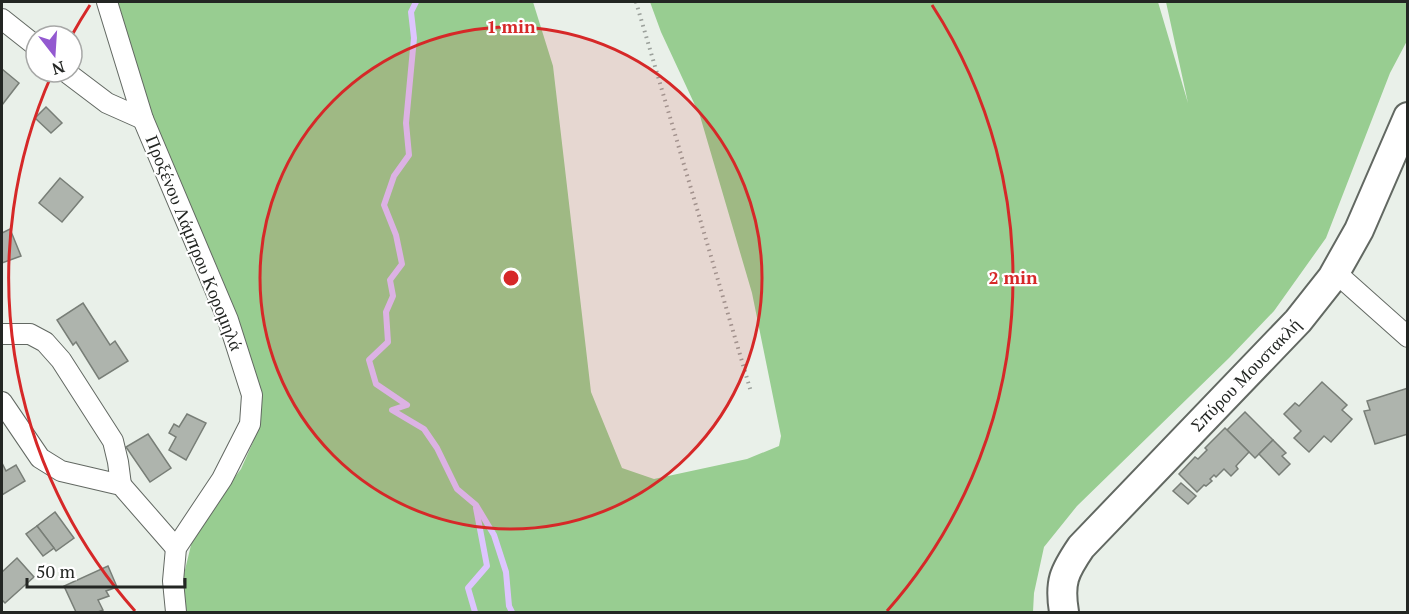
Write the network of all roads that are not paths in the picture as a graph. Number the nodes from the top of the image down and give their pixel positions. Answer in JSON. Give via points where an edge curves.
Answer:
{"nodes":[{"id":1,"x":107,"y":2,"type":"edge"},
{"id":2,"x":2,"y":19,"type":"edge"},
{"id":3,"x":24,"y":36,"type":"edge"},
{"id":4,"x":82,"y":84,"type":"edge"},
{"id":5,"x":1407,"y":117,"type":"edge"},
{"id":6,"x":143,"y":119,"type":"junction"},
{"id":7,"x":1335,"y":272,"type":"junction"},
{"id":8,"x":2,"y":334,"type":"edge"},
{"id":9,"x":1407,"y":337,"type":"edge"},
{"id":10,"x":2,"y":402,"type":"edge"},
{"id":11,"x":121,"y":485,"type":"junction"},
{"id":12,"x":176,"y":548,"type":"junction"},
{"id":13,"x":176,"y":612,"type":"edge"},
{"id":14,"x":1064,"y":612,"type":"edge"}],
"edges":[{"from":1,"to":6,"type":"street","name":"Προξένου Λάμπρου Κορομηλά"},
{"from":2,"to":3,"type":"street"},
{"from":4,"to":6,"type":"street","via":[[107,103]]},
{"from":5,"to":7,"type":"street","name":"Σπύρου Μουστακλή","via":[[1374,198]]},
{"from":6,"to":12,"type":"street","name":"Προξένου Λάμπρου Κορομηλά","via":[[228,320],[252,395],[250,424],[222,479]]},
{"from":7,"to":9,"type":"street"},
{"from":7,"to":14,"type":"street","name":"Σπύρου Μουστακλή","via":[[1298,321],[1081,547],[1068,566],[1060,590]]},
{"from":8,"to":11,"type":"street","via":[[30,334],[45,342],[61,360],[113,441]]},
{"from":10,"to":11,"type":"street","via":[[40,458],[61,471]]},
{"from":11,"to":12,"type":"street"},
{"from":12,"to":13,"type":"street","name":"Προξένου Λάμπρου Κορομηλά"}]}
